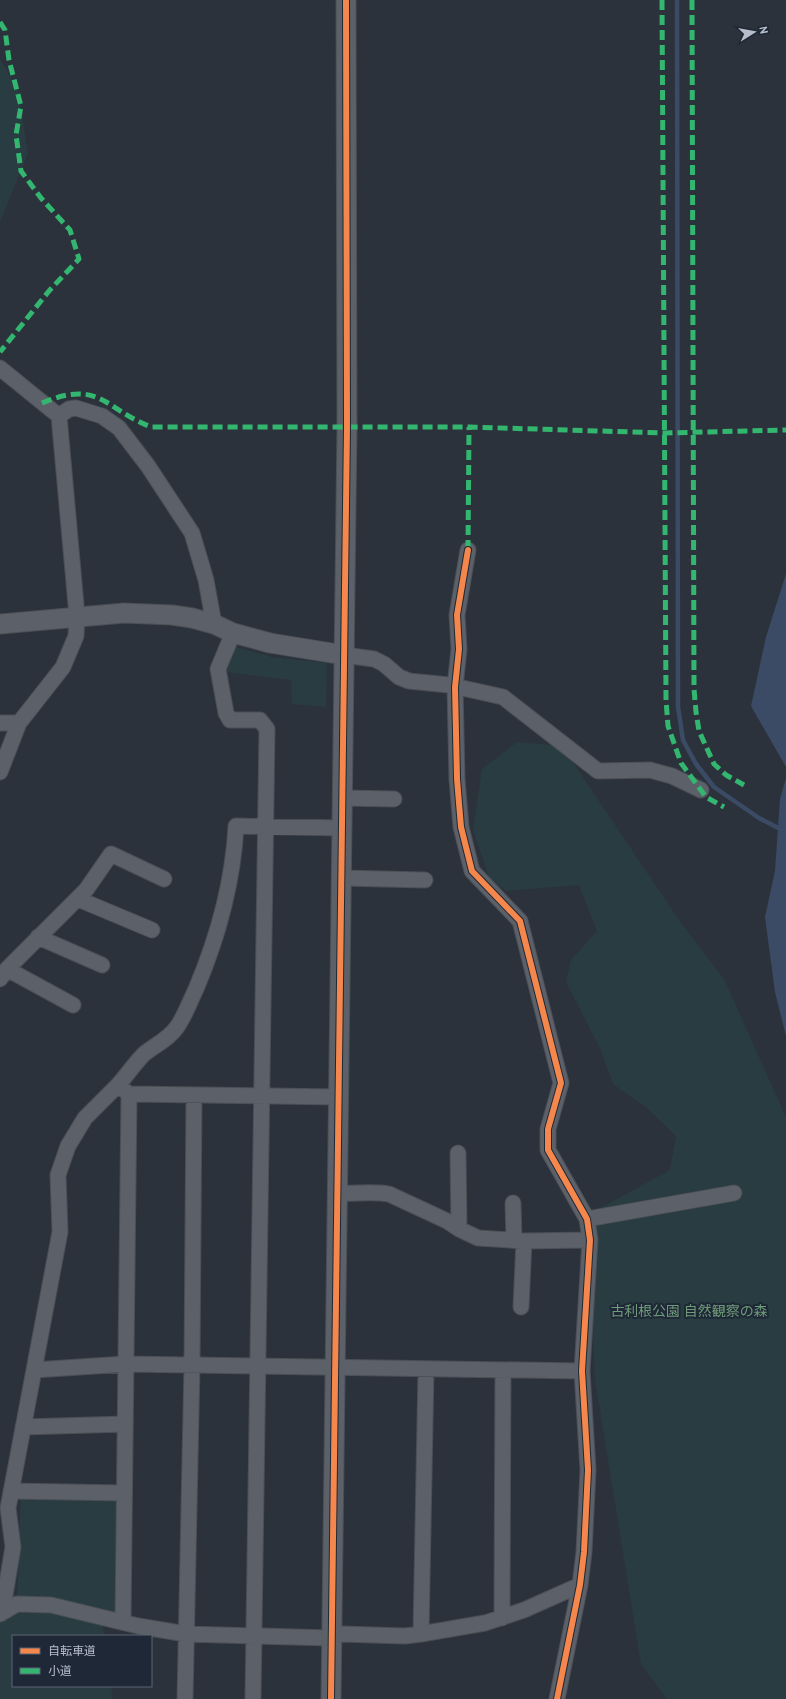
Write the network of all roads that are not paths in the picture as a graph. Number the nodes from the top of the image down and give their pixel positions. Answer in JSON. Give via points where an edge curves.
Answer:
{"nodes":[{"id":1,"x":346,"y":0,"type":"edge"},
{"id":2,"x":0,"y":368,"type":"edge"},
{"id":3,"x":59,"y":416,"type":"junction"},
{"id":4,"x":468,"y":550,"type":"dead end"},
{"id":5,"x":77,"y":616,"type":"junction"},
{"id":6,"x":0,"y":624,"type":"edge"},
{"id":7,"x":214,"y":624,"type":"junction"},
{"id":8,"x":233,"y":633,"type":"junction"},
{"id":9,"x":344,"y":655,"type":"junction"},
{"id":10,"x":455,"y":686,"type":"junction"},
{"id":11,"x":0,"y":723,"type":"edge"},
{"id":12,"x":19,"y":723,"type":"junction"},
{"id":13,"x":0,"y":772,"type":"edge"},
{"id":14,"x":701,"y":790,"type":"dead end"},
{"id":15,"x":342,"y":798,"type":"junction"},
{"id":16,"x":394,"y":799,"type":"dead end"},
{"id":17,"x":266,"y":826,"type":"junction"},
{"id":18,"x":342,"y":828,"type":"junction"},
{"id":19,"x":341,"y":878,"type":"junction"},
{"id":20,"x":164,"y":879,"type":"dead end"},
{"id":21,"x":425,"y":880,"type":"dead end"},
{"id":22,"x":78,"y":899,"type":"junction"},
{"id":23,"x":152,"y":930,"type":"dead end"},
{"id":24,"x":38,"y":937,"type":"junction"},
{"id":25,"x":102,"y":965,"type":"dead end"},
{"id":26,"x":4,"y":974,"type":"edge"},
{"id":27,"x":73,"y":1005,"type":"dead end"},
{"id":28,"x":124,"y":1089,"type":"junction"},
{"id":29,"x":194,"y":1095,"type":"junction"},
{"id":30,"x":261,"y":1095,"type":"junction"},
{"id":31,"x":338,"y":1097,"type":"junction"},
{"id":32,"x":458,"y":1153,"type":"dead end"},
{"id":33,"x":337,"y":1193,"type":"junction"},
{"id":34,"x":734,"y":1193,"type":"dead end"},
{"id":35,"x":513,"y":1204,"type":"dead end"},
{"id":36,"x":587,"y":1219,"type":"junction"},
{"id":37,"x":459,"y":1229,"type":"junction"},
{"id":38,"x":590,"y":1240,"type":"junction"},
{"id":39,"x":519,"y":1241,"type":"junction"},
{"id":40,"x":521,"y":1307,"type":"dead end"},
{"id":41,"x":125,"y":1364,"type":"junction"},
{"id":42,"x":192,"y":1365,"type":"junction"},
{"id":43,"x":258,"y":1366,"type":"junction"},
{"id":44,"x":335,"y":1367,"type":"junction"},
{"id":45,"x":426,"y":1369,"type":"junction"},
{"id":46,"x":34,"y":1370,"type":"junction"},
{"id":47,"x":503,"y":1370,"type":"junction"},
{"id":48,"x":582,"y":1371,"type":"junction"},
{"id":49,"x":125,"y":1424,"type":"junction"},
{"id":50,"x":23,"y":1427,"type":"junction"},
{"id":51,"x":11,"y":1491,"type":"junction"},
{"id":52,"x":124,"y":1493,"type":"junction"},
{"id":53,"x":580,"y":1585,"type":"junction"},
{"id":54,"x":1,"y":1614,"type":"edge"},
{"id":55,"x":502,"y":1618,"type":"junction"},
{"id":56,"x":123,"y":1621,"type":"junction"},
{"id":57,"x":186,"y":1634,"type":"junction"},
{"id":58,"x":421,"y":1634,"type":"junction"},
{"id":59,"x":254,"y":1637,"type":"junction"},
{"id":60,"x":331,"y":1638,"type":"junction"},
{"id":61,"x":185,"y":1699,"type":"edge"},
{"id":62,"x":253,"y":1699,"type":"edge"},
{"id":63,"x":330,"y":1699,"type":"edge"},
{"id":64,"x":557,"y":1699,"type":"edge"}],
"edges":[{"from":1,"to":9,"type":"street","via":[[347,427]]},
{"from":2,"to":3,"type":"street"},
{"from":3,"to":5,"type":"street"},
{"from":3,"to":7,"type":"street","via":[[76,408],[102,416],[119,428],[148,466],[192,533],[206,580]]},
{"from":4,"to":10,"type":"street","via":[[457,615],[459,649]]},
{"from":5,"to":6,"type":"street"},
{"from":5,"to":7,"type":"street","via":[[150,613],[192,618]]},
{"from":5,"to":12,"type":"street","via":[[76,636],[63,667]]},
{"from":7,"to":8,"type":"street"},
{"from":8,"to":9,"type":"street","via":[[270,643]]},
{"from":8,"to":17,"type":"street","via":[[218,669],[219,678],[226,713],[230,720],[260,720],[267,729]]},
{"from":9,"to":10,"type":"street","via":[[374,659],[409,681]]},
{"from":9,"to":15,"type":"street"},
{"from":10,"to":14,"type":"street","via":[[503,697],[598,771],[650,770],[672,776]]},
{"from":10,"to":36,"type":"street","via":[[457,786],[461,827],[472,871],[520,921],[561,1083],[548,1129],[548,1150]]},
{"from":11,"to":12,"type":"street"},
{"from":12,"to":13,"type":"street"},
{"from":15,"to":16,"type":"street"},
{"from":15,"to":18,"type":"street"},
{"from":17,"to":18,"type":"street"},
{"from":17,"to":28,"type":"street","via":[[236,826],[233,865],[210,956],[177,1028],[145,1054]]},
{"from":17,"to":30,"type":"street"},
{"from":18,"to":19,"type":"street"},
{"from":19,"to":21,"type":"street"},
{"from":19,"to":31,"type":"street"},
{"from":20,"to":22,"type":"street","via":[[111,854]]},
{"from":22,"to":23,"type":"street"},
{"from":22,"to":24,"type":"street"},
{"from":24,"to":25,"type":"street"},
{"from":24,"to":26,"type":"street"},
{"from":26,"to":27,"type":"street"},
{"from":28,"to":29,"type":"street"},
{"from":28,"to":41,"type":"street"},
{"from":28,"to":46,"type":"street","via":[[84,1118],[68,1146],[58,1175],[60,1232]]},
{"from":29,"to":30,"type":"street"},
{"from":29,"to":42,"type":"street"},
{"from":30,"to":31,"type":"street"},
{"from":30,"to":43,"type":"street"},
{"from":31,"to":33,"type":"street"},
{"from":32,"to":37,"type":"street"},
{"from":33,"to":37,"type":"street","via":[[389,1194]]},
{"from":33,"to":44,"type":"street"},
{"from":34,"to":36,"type":"street"},
{"from":35,"to":39,"type":"street"},
{"from":36,"to":38,"type":"street"},
{"from":37,"to":39,"type":"street","via":[[478,1238]]},
{"from":38,"to":39,"type":"street"},
{"from":38,"to":48,"type":"street"},
{"from":39,"to":40,"type":"street"},
{"from":41,"to":42,"type":"street"},
{"from":41,"to":46,"type":"street"},
{"from":41,"to":49,"type":"street"},
{"from":42,"to":43,"type":"street"},
{"from":42,"to":57,"type":"street"},
{"from":43,"to":44,"type":"street"},
{"from":43,"to":59,"type":"street"},
{"from":44,"to":45,"type":"street"},
{"from":44,"to":60,"type":"street"},
{"from":45,"to":47,"type":"street"},
{"from":45,"to":58,"type":"street"},
{"from":46,"to":50,"type":"street"},
{"from":47,"to":48,"type":"street"},
{"from":47,"to":55,"type":"street"},
{"from":48,"to":53,"type":"street","via":[[588,1470]]},
{"from":49,"to":50,"type":"street"},
{"from":49,"to":52,"type":"street"},
{"from":50,"to":51,"type":"street"},
{"from":51,"to":52,"type":"street"},
{"from":51,"to":54,"type":"street","via":[[8,1508],[13,1547]]},
{"from":52,"to":56,"type":"street"},
{"from":53,"to":55,"type":"street"},
{"from":53,"to":64,"type":"street"},
{"from":54,"to":56,"type":"street","via":[[17,1604],[51,1605]]},
{"from":55,"to":58,"type":"street"},
{"from":56,"to":57,"type":"street"},
{"from":57,"to":59,"type":"street"},
{"from":57,"to":61,"type":"street"},
{"from":58,"to":60,"type":"street","via":[[341,1634]]},
{"from":59,"to":60,"type":"street"},
{"from":59,"to":62,"type":"street"},
{"from":60,"to":63,"type":"street"}]}
